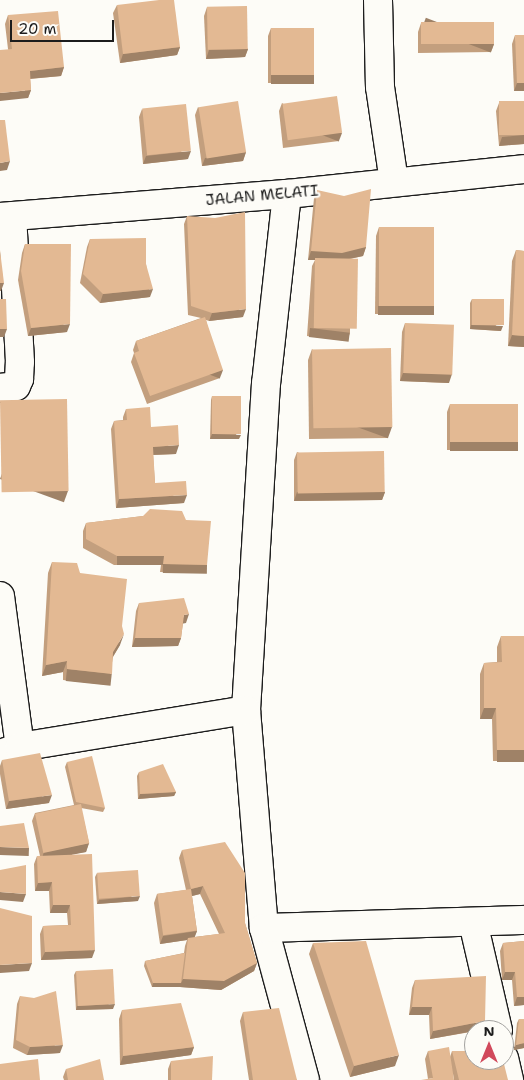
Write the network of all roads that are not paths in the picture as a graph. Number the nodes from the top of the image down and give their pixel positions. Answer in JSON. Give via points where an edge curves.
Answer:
{"nodes":[{"id":1,"x":378,"y":0,"type":"edge"},
{"id":2,"x":524,"y":169,"type":"edge"},
{"id":3,"x":394,"y":182,"type":"junction"},
{"id":4,"x":287,"y":194,"type":"junction"},
{"id":5,"x":6,"y":217,"type":"edge"},
{"id":6,"x":0,"y":388,"type":"edge"},
{"id":7,"x":0,"y":596,"type":"edge"},
{"id":8,"x":246,"y":710,"type":"junction"},
{"id":9,"x":10,"y":751,"type":"edge"},
{"id":10,"x":524,"y":920,"type":"edge"},
{"id":11,"x":473,"y":922,"type":"junction"},
{"id":12,"x":264,"y":928,"type":"junction"},
{"id":13,"x":496,"y":1020,"type":"edge"},
{"id":14,"x":305,"y":1080,"type":"edge"}],
"edges":[{"from":1,"to":3,"type":"street","via":[[380,87]]},
{"from":2,"to":3,"type":"street","name":"JALAN MELATI"},
{"from":3,"to":4,"type":"street","name":"JALAN MELATI"},
{"from":4,"to":5,"type":"street","name":"JALAN MELATI"},
{"from":4,"to":8,"type":"street","via":[[266,383]]},
{"from":5,"to":6,"type":"street","via":[[20,362],[16,386]]},
{"from":7,"to":9,"type":"street"},
{"from":8,"to":9,"type":"street"},
{"from":8,"to":12,"type":"street"},
{"from":10,"to":11,"type":"street"},
{"from":11,"to":12,"type":"street"},
{"from":11,"to":13,"type":"street"},
{"from":12,"to":14,"type":"street"}]}
